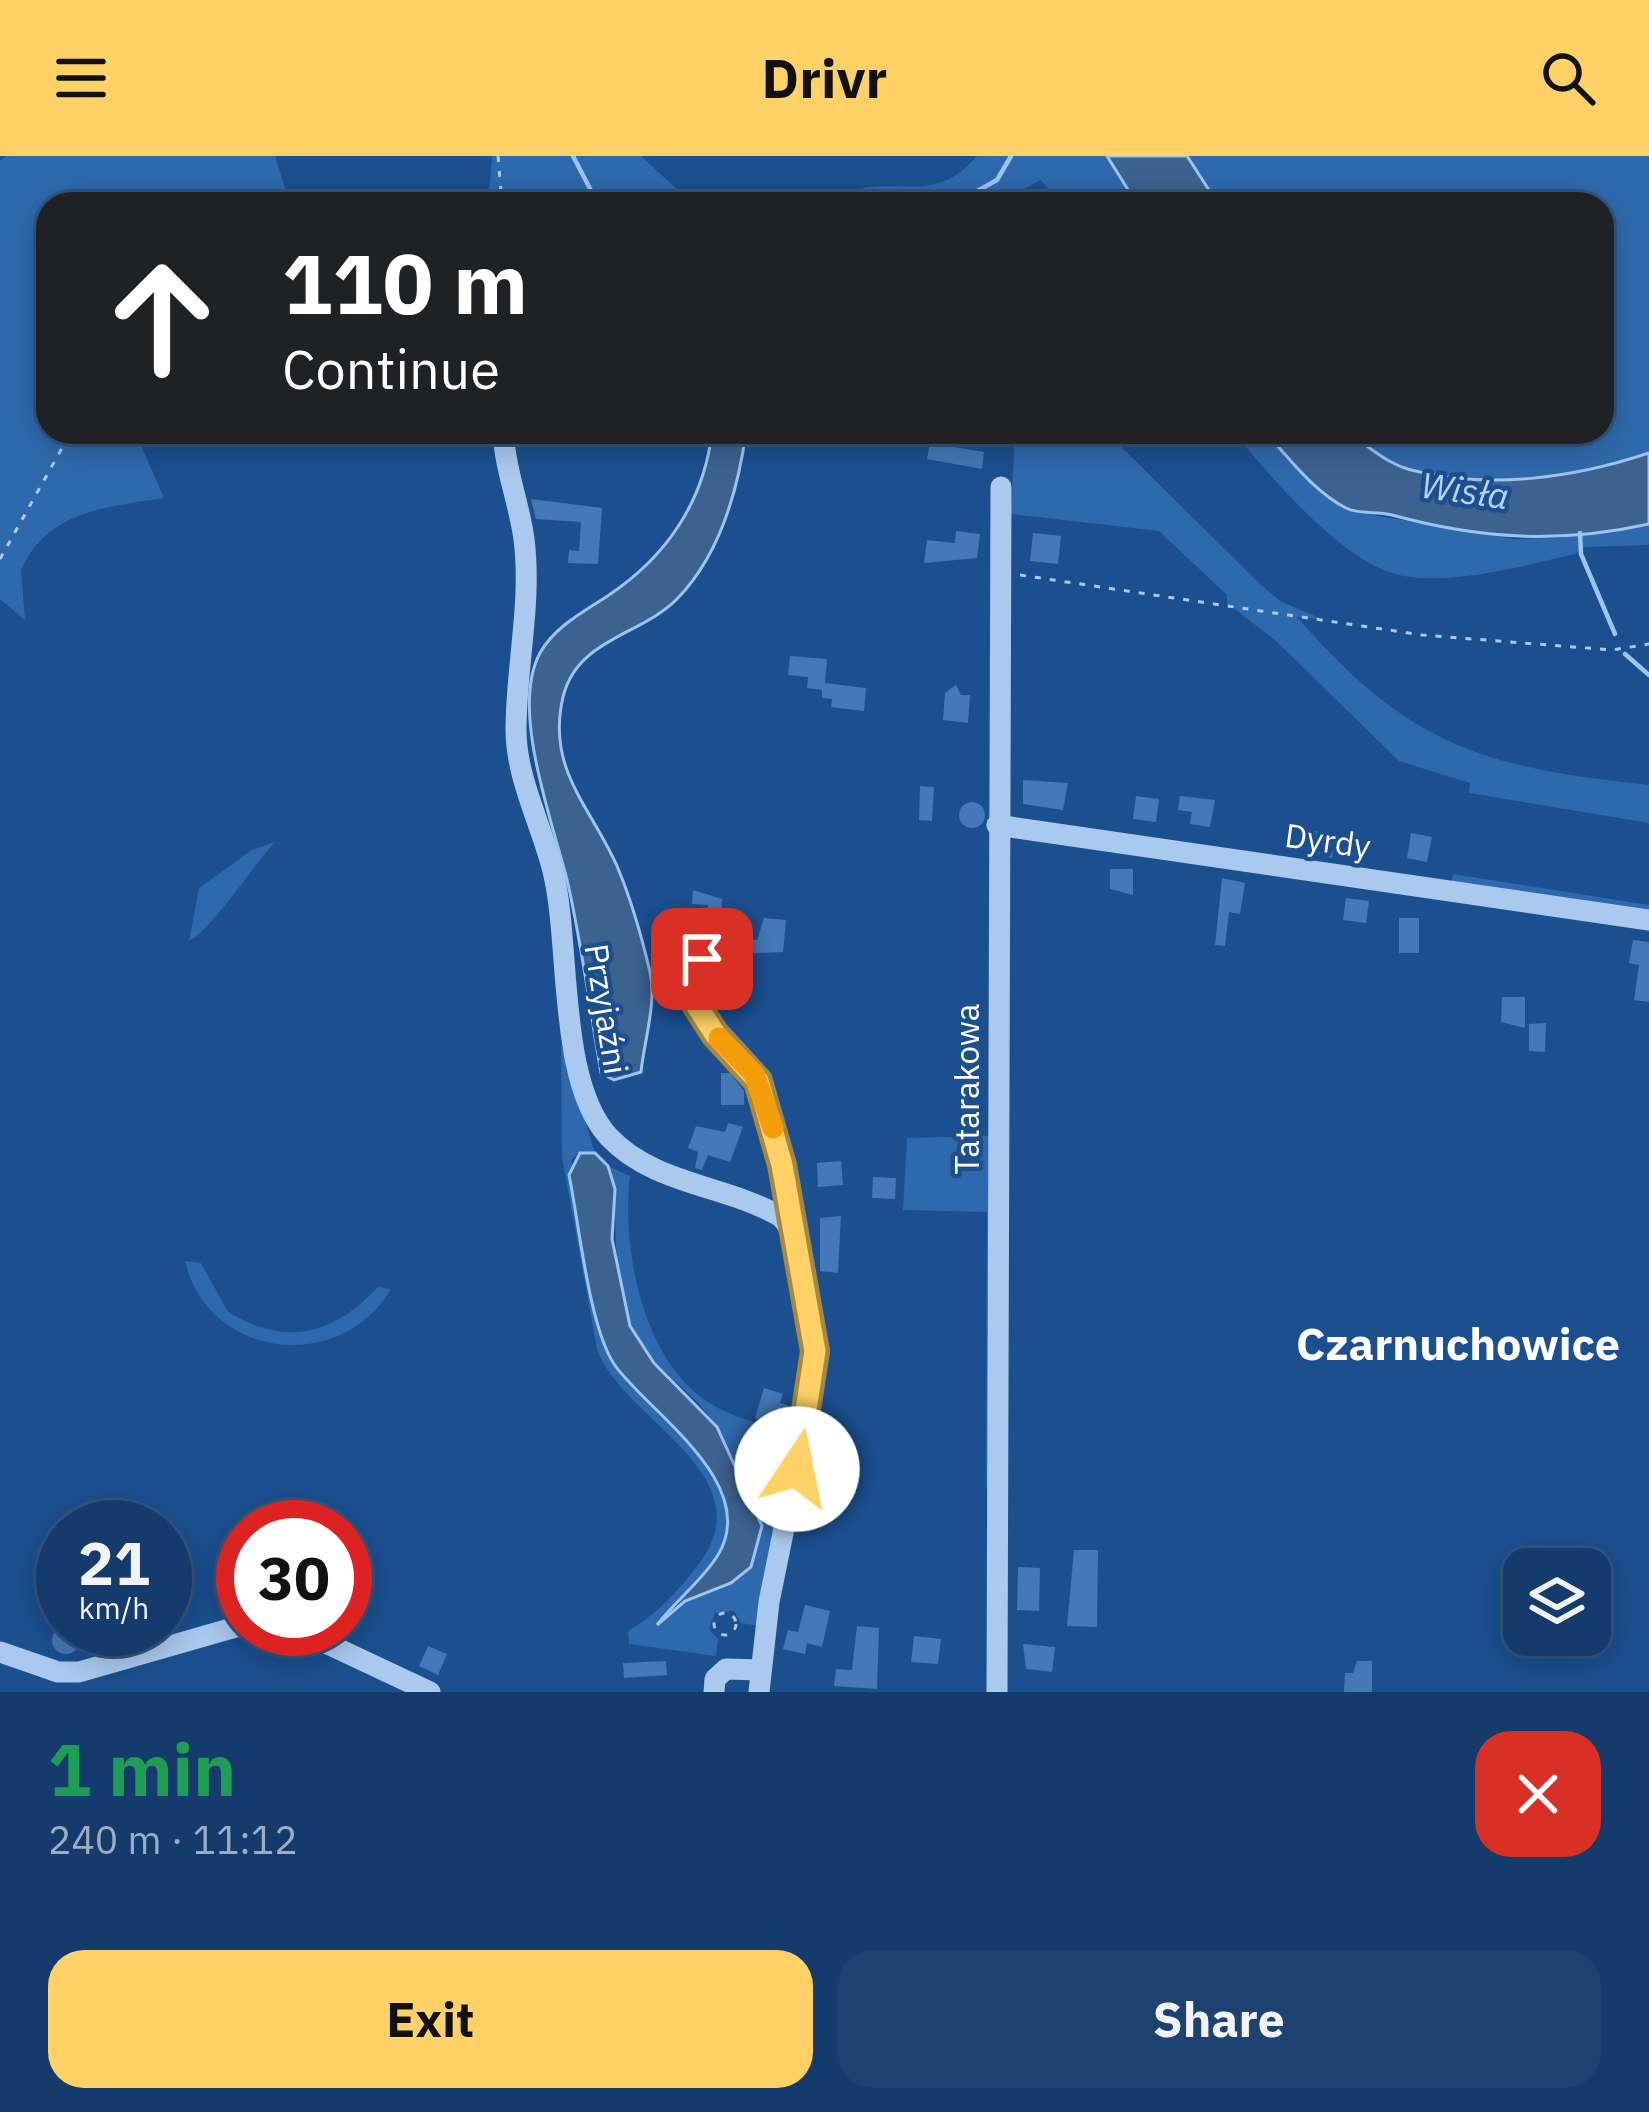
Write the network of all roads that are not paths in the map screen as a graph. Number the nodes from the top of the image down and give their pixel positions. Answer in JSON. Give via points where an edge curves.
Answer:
{"nodes":[{"id":1,"x":504,"y":444,"type":"edge"},
{"id":2,"x":1001,"y":487,"type":"dead end"},
{"id":3,"x":998,"y":825,"type":"junction"},
{"id":4,"x":1649,"y":920,"type":"edge"},
{"id":5,"x":702,"y":959,"type":"dead end"},
{"id":6,"x":792,"y":1228,"type":"junction"},
{"id":7,"x":216,"y":1633,"type":"edge"},
{"id":8,"x":0,"y":1652,"type":"edge"},
{"id":9,"x":353,"y":1656,"type":"edge"},
{"id":10,"x":760,"y":1681,"type":"edge"},
{"id":11,"x":430,"y":1692,"type":"edge"},
{"id":12,"x":714,"y":1692,"type":"edge"},
{"id":13,"x":997,"y":1692,"type":"edge"}],
"edges":[{"from":1,"to":6,"type":"street","name":"Przyjaźni","via":[[526,566],[517,741],[554,876],[590,1108],[607,1135],[643,1163],[770,1210]]},
{"from":2,"to":3,"type":"street","name":"Tatarakowa"},
{"from":3,"to":4,"type":"street","name":"Dyrdy"},
{"from":3,"to":13,"type":"street","name":"Tatarakowa"},
{"from":5,"to":6,"type":"street","via":[[695,1003],[762,1090]]},
{"from":6,"to":10,"type":"street","via":[[814,1335],[814,1381]]},
{"from":7,"to":8,"type":"street","via":[[79,1672]]},
{"from":9,"to":11,"type":"street"},
{"from":10,"to":12,"type":"street","via":[[726,1669]]}]}
